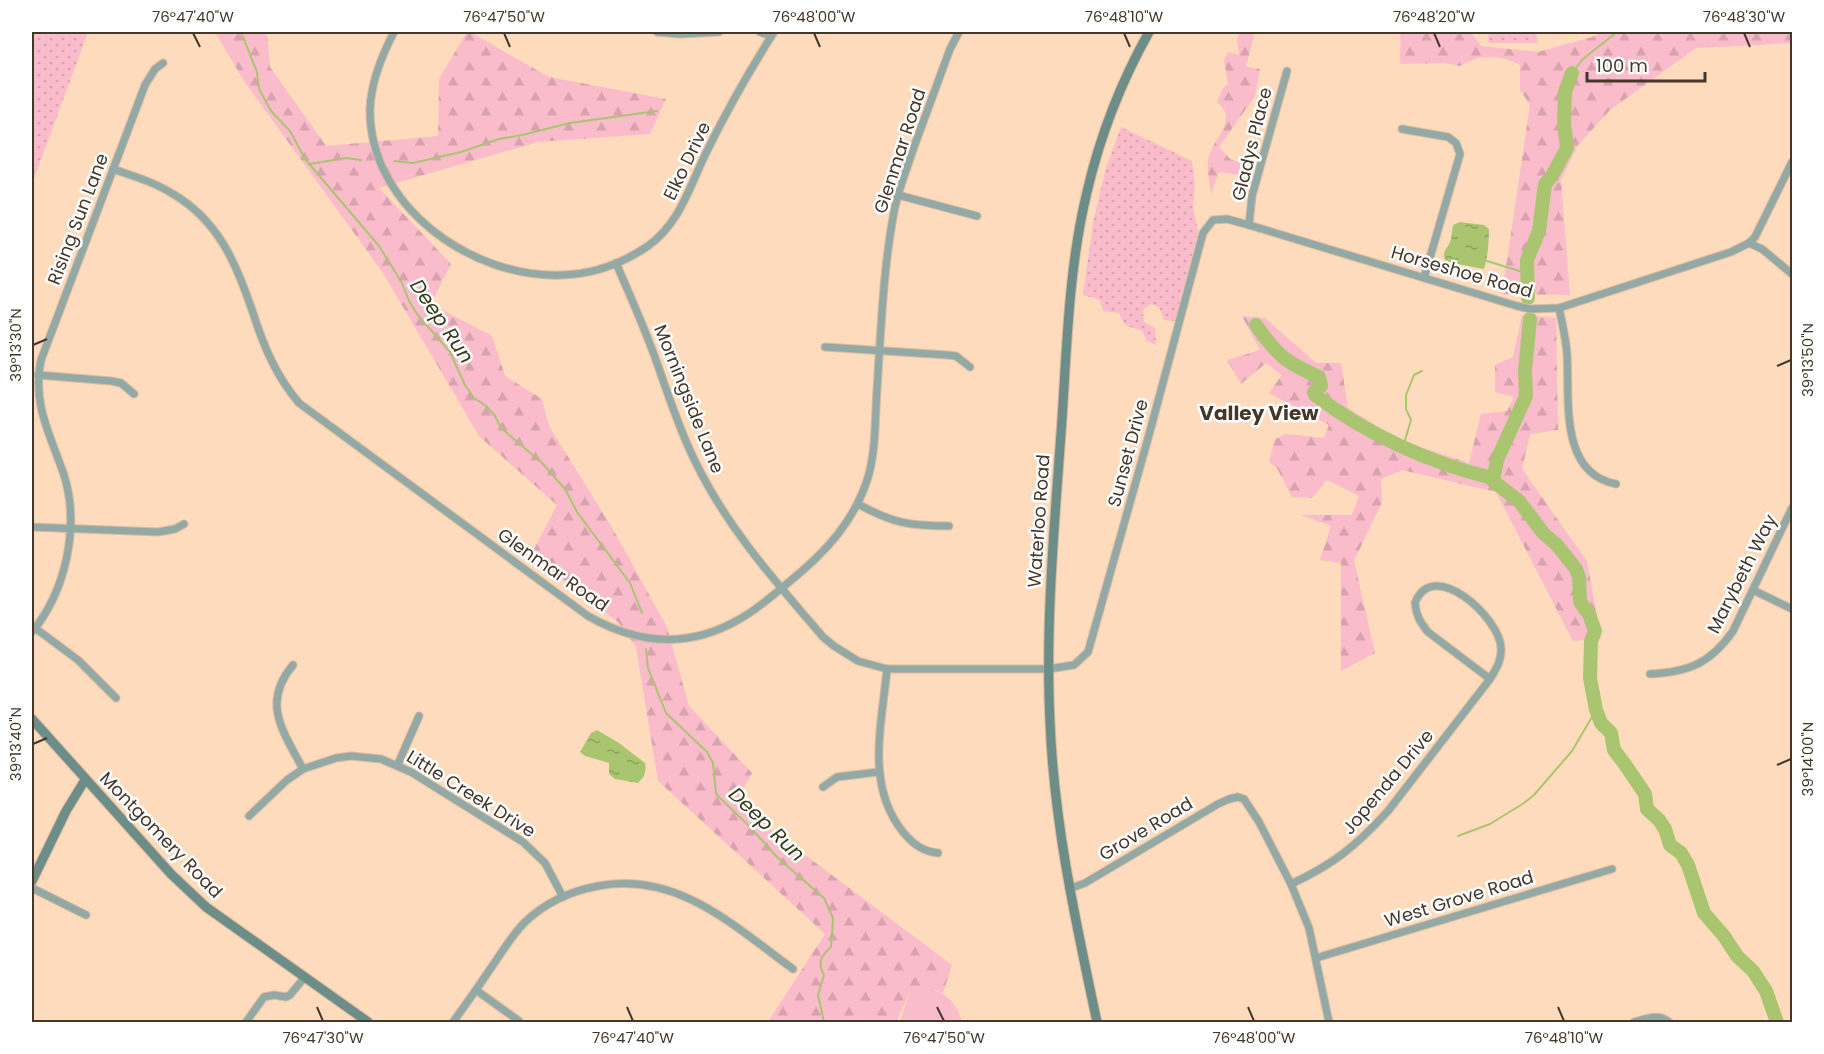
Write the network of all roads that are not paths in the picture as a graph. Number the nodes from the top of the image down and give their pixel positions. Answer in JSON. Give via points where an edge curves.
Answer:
{"nodes":[{"id":1,"x":394,"y":32,"type":"edge"},
{"id":2,"x":657,"y":32,"type":"edge"},
{"id":3,"x":719,"y":32,"type":"edge"},
{"id":4,"x":760,"y":32,"type":"edge"},
{"id":5,"x":959,"y":32,"type":"edge"},
{"id":6,"x":1149,"y":32,"type":"edge"},
{"id":7,"x":772,"y":34,"type":"edge"},
{"id":8,"x":163,"y":63,"type":"dead end"},
{"id":9,"x":1287,"y":71,"type":"dead end"},
{"id":10,"x":1402,"y":129,"type":"dead end"},
{"id":11,"x":1792,"y":162,"type":"edge"},
{"id":12,"x":113,"y":169,"type":"junction"},
{"id":13,"x":897,"y":195,"type":"junction"},
{"id":14,"x":977,"y":216,"type":"dead end"},
{"id":15,"x":1213,"y":220,"type":"joint"},
{"id":16,"x":1250,"y":225,"type":"junction"},
{"id":17,"x":1749,"y":243,"type":"junction"},
{"id":18,"x":616,"y":264,"type":"junction"},
{"id":19,"x":1792,"y":274,"type":"edge"},
{"id":20,"x":1424,"y":278,"type":"junction"},
{"id":21,"x":1559,"y":308,"type":"junction"},
{"id":22,"x":825,"y":347,"type":"dead end"},
{"id":23,"x":879,"y":351,"type":"junction"},
{"id":24,"x":970,"y":367,"type":"dead end"},
{"id":25,"x":38,"y":375,"type":"junction"},
{"id":26,"x":134,"y":394,"type":"dead end"},
{"id":27,"x":1616,"y":484,"type":"dead end"},
{"id":28,"x":858,"y":504,"type":"junction"},
{"id":29,"x":1792,"y":508,"type":"edge"},
{"id":30,"x":184,"y":524,"type":"dead end"},
{"id":31,"x":949,"y":526,"type":"dead end"},
{"id":32,"x":32,"y":527,"type":"edge"},
{"id":33,"x":70,"y":529,"type":"junction"},
{"id":34,"x":781,"y":588,"type":"junction"},
{"id":35,"x":1753,"y":590,"type":"junction"},
{"id":36,"x":1792,"y":609,"type":"edge"},
{"id":37,"x":33,"y":630,"type":"edge"},
{"id":38,"x":293,"y":665,"type":"dead end"},
{"id":39,"x":888,"y":669,"type":"junction"},
{"id":40,"x":1048,"y":669,"type":"junction"},
{"id":41,"x":1650,"y":674,"type":"dead end"},
{"id":42,"x":1490,"y":679,"type":"junction"},
{"id":43,"x":116,"y":698,"type":"dead end"},
{"id":44,"x":418,"y":716,"type":"dead end"},
{"id":45,"x":32,"y":719,"type":"edge"},
{"id":46,"x":398,"y":764,"type":"junction"},
{"id":47,"x":303,"y":769,"type":"junction"},
{"id":48,"x":878,"y":772,"type":"junction"},
{"id":49,"x":85,"y":780,"type":"junction"},
{"id":50,"x":823,"y":787,"type":"dead end"},
{"id":51,"x":249,"y":816,"type":"dead end"},
{"id":52,"x":938,"y":854,"type":"dead end"},
{"id":53,"x":1612,"y":869,"type":"dead end"},
{"id":54,"x":32,"y":881,"type":"edge"},
{"id":55,"x":1291,"y":884,"type":"junction"},
{"id":56,"x":32,"y":888,"type":"edge"},
{"id":57,"x":1069,"y":889,"type":"junction"},
{"id":58,"x":563,"y":897,"type":"junction"},
{"id":59,"x":86,"y":915,"type":"dead end"},
{"id":60,"x":1316,"y":958,"type":"junction"},
{"id":61,"x":794,"y":969,"type":"dead end"},
{"id":62,"x":304,"y":978,"type":"junction"},
{"id":63,"x":476,"y":990,"type":"junction"},
{"id":64,"x":519,"y":1021,"type":"edge"},
{"id":65,"x":246,"y":1023,"type":"edge"},
{"id":66,"x":368,"y":1023,"type":"edge"},
{"id":67,"x":453,"y":1023,"type":"edge"},
{"id":68,"x":1097,"y":1023,"type":"edge"},
{"id":69,"x":1329,"y":1023,"type":"edge"},
{"id":70,"x":1634,"y":1023,"type":"edge"},
{"id":71,"x":1669,"y":1023,"type":"edge"}],
"edges":[{"from":1,"to":18,"type":"street","name":"Elko Drive","via":[[372,89],[371,130],[391,185],[419,219],[452,244],[512,269],[562,275]]},
{"from":2,"to":3,"type":"street"},
{"from":4,"to":7,"type":"street"},
{"from":5,"to":13,"type":"street","name":"Glenmar Road"},
{"from":6,"to":40,"type":"main road","name":"Waterloo Road","via":[[1122,85],[1095,160],[1080,227],[1069,316]]},
{"from":7,"to":18,"type":"street","name":"Elko Drive","via":[[673,220],[649,245]]},
{"from":8,"to":12,"type":"street","name":"Rising Sun Lane","via":[[145,85]]},
{"from":9,"to":16,"type":"street","name":"Gladys Place","via":[[1252,196]]},
{"from":10,"to":20,"type":"street","via":[[1449,137],[1460,154]]},
{"from":11,"to":17,"type":"street","via":[[1761,228]]},
{"from":12,"to":25,"type":"street","name":"Rising Sun Lane","via":[[45,346]]},
{"from":12,"to":34,"type":"street","name":"Glenmar Road","via":[[172,193],[212,228],[233,259],[276,372],[299,403],[588,616],[630,635],[686,639],[741,619]]},
{"from":13,"to":14,"type":"street"},
{"from":13,"to":23,"type":"street","name":"Glenmar Road","via":[[888,243]]},
{"from":15,"to":16,"type":"street","name":"Horseshoe Road"},
{"from":15,"to":40,"type":"street","name":"Sunset Drive","via":[[1203,233],[1088,652],[1074,665]]},
{"from":16,"to":20,"type":"street","name":"Horseshoe Road"},
{"from":17,"to":19,"type":"street"},
{"from":17,"to":21,"type":"street","name":"Horseshoe Road"},
{"from":18,"to":34,"type":"street","name":"Morningside Lane","via":[[696,463],[748,549]]},
{"from":20,"to":21,"type":"street","name":"Horseshoe Road","via":[[1523,307]]},
{"from":21,"to":27,"type":"street","via":[[1567,351],[1571,435],[1577,452],[1594,476]]},
{"from":22,"to":23,"type":"street"},
{"from":23,"to":24,"type":"street","via":[[956,356]]},
{"from":23,"to":28,"type":"street","name":"Glenmar Road","via":[[871,465]]},
{"from":25,"to":26,"type":"street","via":[[111,381],[121,383]]},
{"from":25,"to":33,"type":"street","name":"Rising Sun Lane","via":[[40,407],[68,493]]},
{"from":28,"to":31,"type":"street","via":[[895,522]]},
{"from":28,"to":34,"type":"street","name":"Glenmar Road","via":[[835,539]]},
{"from":29,"to":35,"type":"street","name":"Marybeth Way"},
{"from":30,"to":33,"type":"street","via":[[159,532]]},
{"from":32,"to":33,"type":"street"},
{"from":33,"to":37,"type":"street","name":"Rising Sun Lane","via":[[58,585]]},
{"from":34,"to":39,"type":"street","name":"Morningside Lane","via":[[834,646],[858,661]]},
{"from":35,"to":36,"type":"street"},
{"from":35,"to":41,"type":"street","name":"Marybeth Way","via":[[1732,631],[1714,653],[1690,669]]},
{"from":37,"to":43,"type":"street","via":[[78,660]]},
{"from":38,"to":47,"type":"street","via":[[279,686],[276,708],[282,730]]},
{"from":39,"to":40,"type":"street","name":"Morningside Lane"},
{"from":39,"to":48,"type":"street"},
{"from":40,"to":57,"type":"main road","name":"Waterloo Road","via":[[1056,801]]},
{"from":42,"to":42,"type":"street","name":"Jopenda Drive","via":[[1497,668],[1501,647],[1487,618],[1456,591],[1438,585],[1423,591],[1415,603],[1421,624]]},
{"from":42,"to":55,"type":"street","name":"Jopenda Drive","via":[[1370,831],[1334,862]]},
{"from":44,"to":46,"type":"street"},
{"from":45,"to":49,"type":"main road","name":"Montgomery Road"},
{"from":46,"to":47,"type":"street","name":"Little Creek Drive","via":[[351,756]]},
{"from":46,"to":58,"type":"street","name":"Little Creek Drive","via":[[523,842],[545,863]]},
{"from":47,"to":51,"type":"street","name":"Little Creek Drive"},
{"from":48,"to":50,"type":"street","via":[[837,777]]},
{"from":48,"to":52,"type":"street","via":[[885,801],[900,828],[919,848]]},
{"from":49,"to":54,"type":"main road"},
{"from":49,"to":62,"type":"main road","name":"Montgomery Road","via":[[206,908]]},
{"from":53,"to":60,"type":"street","name":"West Grove Road"},
{"from":55,"to":57,"type":"street","name":"Grove Road","via":[[1250,806],[1239,797],[1218,804]]},
{"from":55,"to":60,"type":"street"},
{"from":56,"to":59,"type":"street"},
{"from":57,"to":68,"type":"main road","name":"Waterloo Road"},
{"from":58,"to":61,"type":"street","via":[[622,883],[649,884],[675,891],[717,914]]},
{"from":58,"to":63,"type":"street","via":[[525,922]]},
{"from":60,"to":69,"type":"street"},
{"from":62,"to":65,"type":"street","via":[[286,997],[264,997]]},
{"from":62,"to":66,"type":"main road","name":"Montgomery Road"},
{"from":63,"to":64,"type":"street"},
{"from":63,"to":67,"type":"street"},
{"from":70,"to":71,"type":"street","via":[[1650,1017],[1661,1017]]}]}
